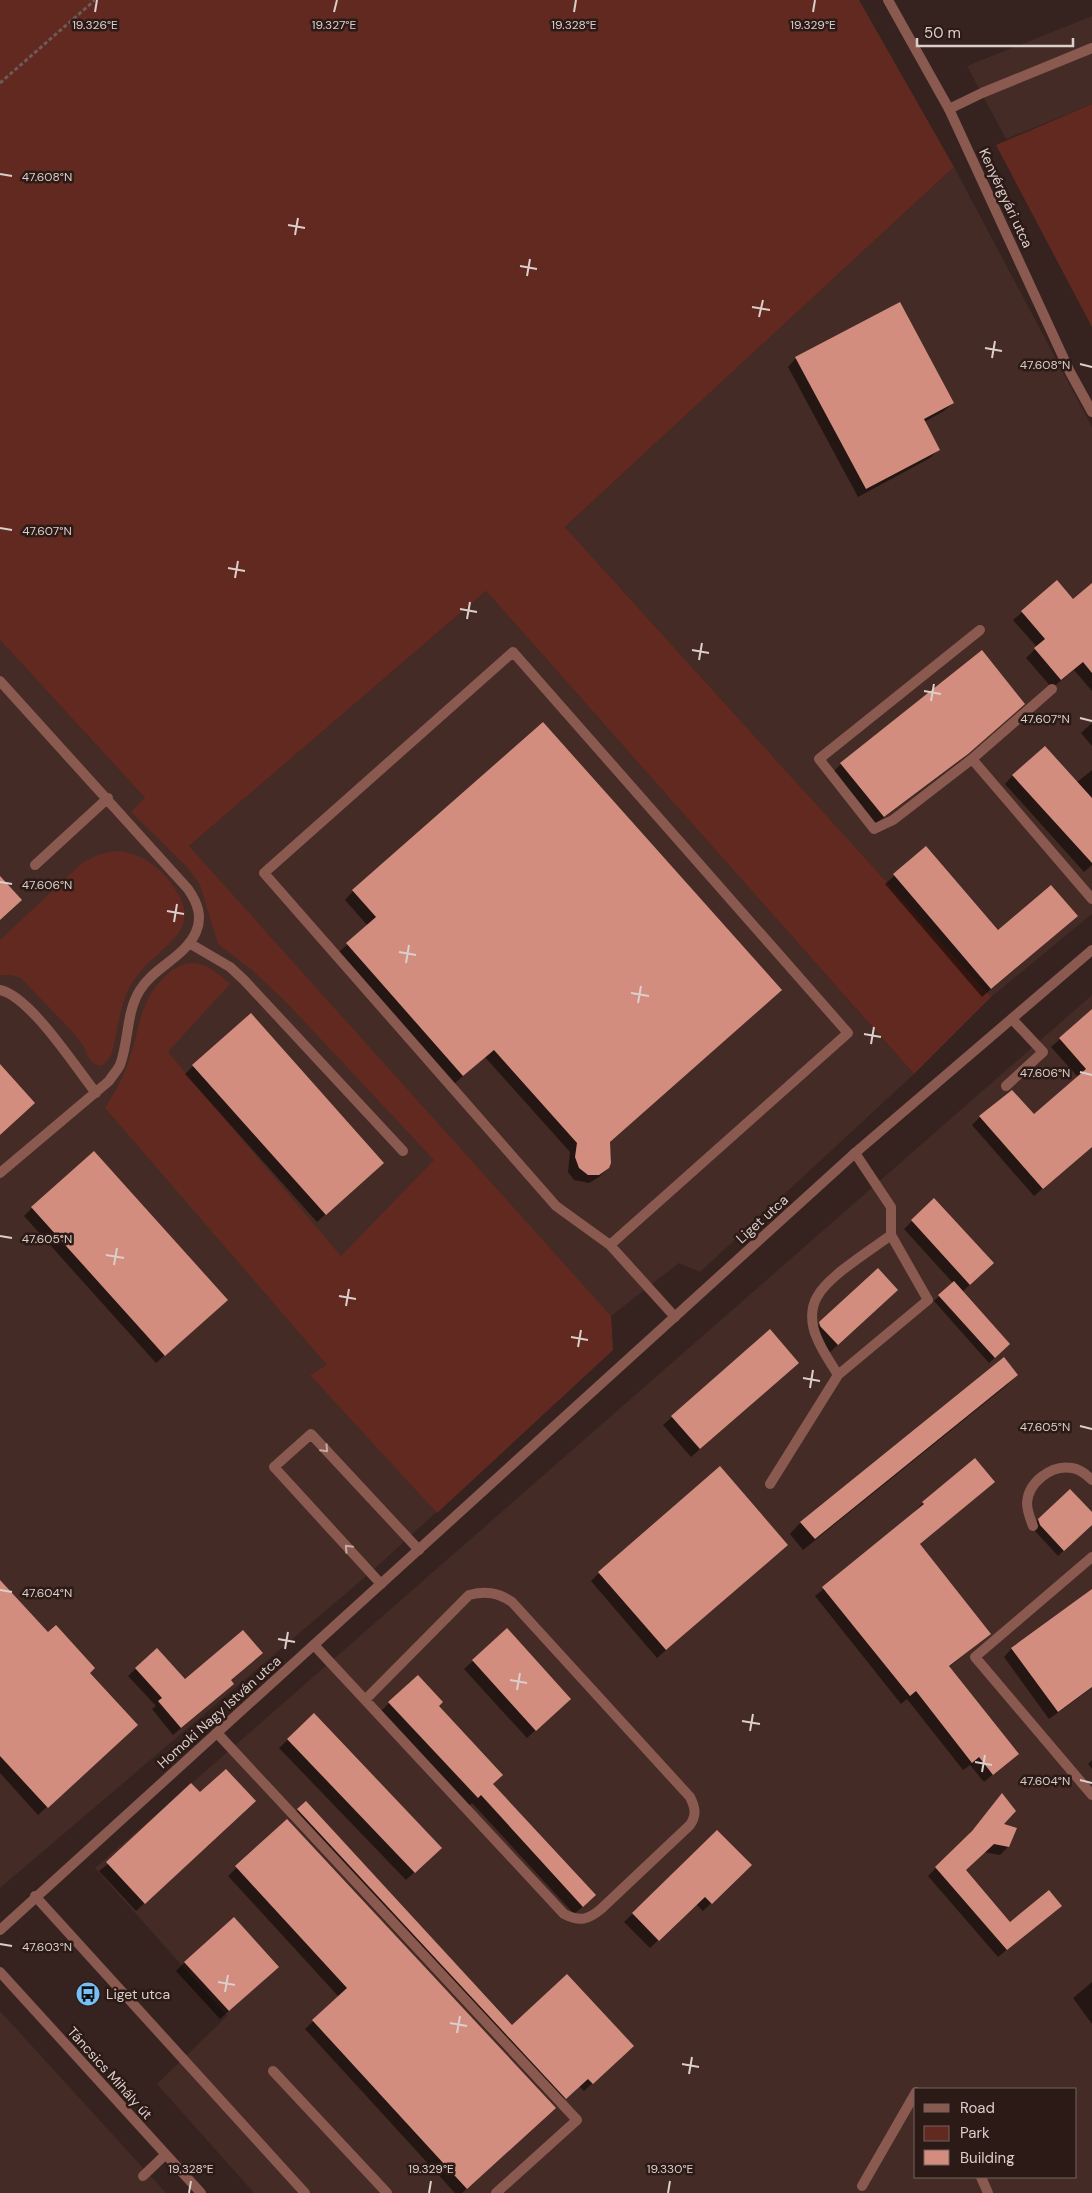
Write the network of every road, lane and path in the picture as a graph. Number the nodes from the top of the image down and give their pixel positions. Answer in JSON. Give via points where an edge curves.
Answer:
{"nodes":[{"id":1,"x":95,"y":0,"type":"edge"},
{"id":2,"x":888,"y":0,"type":"edge"},
{"id":3,"x":1092,"y":48,"type":"edge"},
{"id":4,"x":0,"y":82,"type":"edge"},
{"id":5,"x":949,"y":109,"type":"junction"},
{"id":6,"x":1092,"y":412,"type":"edge"},
{"id":7,"x":980,"y":630,"type":"dead end"},
{"id":8,"x":0,"y":681,"type":"edge"},
{"id":9,"x":1052,"y":689,"type":"dead end"},
{"id":10,"x":972,"y":759,"type":"junction"},
{"id":11,"x":108,"y":798,"type":"junction"},
{"id":12,"x":35,"y":864,"type":"dead end"},
{"id":13,"x":1092,"y":899,"type":"edge"},
{"id":14,"x":189,"y":943,"type":"junction"},
{"id":15,"x":1092,"y":950,"type":"edge"},
{"id":16,"x":0,"y":990,"type":"edge"},
{"id":17,"x":1012,"y":1019,"type":"junction"},
{"id":18,"x":1006,"y":1086,"type":"dead end"},
{"id":19,"x":96,"y":1093,"type":"junction"},
{"id":20,"x":403,"y":1150,"type":"dead end"},
{"id":21,"x":855,"y":1153,"type":"junction"},
{"id":22,"x":0,"y":1173,"type":"edge"},
{"id":23,"x":891,"y":1234,"type":"junction"},
{"id":24,"x":610,"y":1245,"type":"junction"},
{"id":25,"x":675,"y":1317,"type":"junction"},
{"id":26,"x":838,"y":1375,"type":"junction"},
{"id":27,"x":1092,"y":1480,"type":"edge"},
{"id":28,"x":770,"y":1484,"type":"dead end"},
{"id":29,"x":457,"y":1516,"type":"joint"},
{"id":30,"x":1033,"y":1526,"type":"dead end"},
{"id":31,"x":419,"y":1550,"type":"junction"},
{"id":32,"x":1092,"y":1557,"type":"edge"},
{"id":33,"x":381,"y":1584,"type":"junction"},
{"id":34,"x":314,"y":1645,"type":"junction"},
{"id":35,"x":365,"y":1700,"type":"junction"},
{"id":36,"x":216,"y":1733,"type":"junction"},
{"id":37,"x":1092,"y":1795,"type":"edge"},
{"id":38,"x":35,"y":1896,"type":"junction"},
{"id":39,"x":0,"y":1930,"type":"edge"},
{"id":40,"x":0,"y":1972,"type":"edge"},
{"id":41,"x":273,"y":2071,"type":"dead end"},
{"id":42,"x":914,"y":2097,"type":"edge"},
{"id":43,"x":165,"y":2155,"type":"junction"},
{"id":44,"x":142,"y":2176,"type":"dead end"},
{"id":45,"x":980,"y":2178,"type":"edge"},
{"id":46,"x":862,"y":2186,"type":"dead end"},
{"id":47,"x":201,"y":2193,"type":"edge"},
{"id":48,"x":305,"y":2193,"type":"edge"},
{"id":49,"x":387,"y":2193,"type":"edge"},
{"id":50,"x":496,"y":2193,"type":"edge"},
{"id":51,"x":988,"y":2193,"type":"edge"}],
"edges":[{"from":1,"to":4,"type":"path"},
{"from":2,"to":5,"type":"street","name":"Kenyérgyári utca"},
{"from":3,"to":5,"type":"street"},
{"from":5,"to":6,"type":"street","name":"Kenyérgyári utca","via":[[1070,372]]},
{"from":7,"to":10,"type":"street","via":[[819,759],[874,829],[893,820]]},
{"from":8,"to":11,"type":"street"},
{"from":9,"to":10,"type":"street"},
{"from":10,"to":13,"type":"street"},
{"from":11,"to":12,"type":"street"},
{"from":11,"to":14,"type":"street","via":[[195,900],[199,922]]},
{"from":14,"to":19,"type":"street","via":[[139,991],[119,1066]]},
{"from":14,"to":20,"type":"street","via":[[222,962],[244,980]]},
{"from":15,"to":17,"type":"street","name":"Liget utca"},
{"from":16,"to":19,"type":"street","via":[[16,997],[31,1010]]},
{"from":17,"to":18,"type":"street","via":[[1043,1052]]},
{"from":17,"to":21,"type":"street","name":"Liget utca"},
{"from":19,"to":22,"type":"street"},
{"from":21,"to":23,"type":"street","via":[[891,1207]]},
{"from":21,"to":25,"type":"street","name":"Liget utca"},
{"from":23,"to":26,"type":"street","via":[[832,1280],[817,1296],[813,1306],[812,1321],[817,1338]]},
{"from":23,"to":26,"type":"street","via":[[928,1300]]},
{"from":24,"to":24,"type":"street","via":[[556,1206],[264,873],[513,652],[848,1033]]},
{"from":24,"to":25,"type":"street"},
{"from":25,"to":29,"type":"street","name":"Liget utca"},
{"from":26,"to":28,"type":"street"},
{"from":27,"to":30,"type":"street","via":[[1084,1472],[1060,1468],[1035,1483],[1027,1503]]},
{"from":29,"to":31,"type":"street","name":"Homoki Nagy István utca"},
{"from":31,"to":33,"type":"street","name":"Homoki Nagy István utca"},
{"from":33,"to":31,"type":"street","one_way":true,"via":[[274,1467],[311,1434]]},
{"from":32,"to":37,"type":"street","via":[[975,1658]]},
{"from":33,"to":34,"type":"street","name":"Homoki Nagy István utca"},
{"from":34,"to":35,"type":"street"},
{"from":34,"to":36,"type":"street","name":"Homoki Nagy István utca"},
{"from":35,"to":35,"type":"street","via":[[469,1595],[499,1594],[512,1602],[690,1797],[694,1819],[601,1910],[591,1918],[574,1919],[564,1914]]},
{"from":36,"to":38,"type":"street","name":"Homoki Nagy István utca"},
{"from":36,"to":50,"type":"street","via":[[577,2120]]},
{"from":38,"to":39,"type":"street","name":"Homoki Nagy István utca"},
{"from":38,"to":48,"type":"street"},
{"from":40,"to":43,"type":"street","name":"Táncsics Mihály út"},
{"from":41,"to":49,"type":"street"},
{"from":42,"to":46,"type":"street"},
{"from":43,"to":44,"type":"street"},
{"from":43,"to":47,"type":"street","name":"Táncsics Mihály út"},
{"from":45,"to":51,"type":"street"}]}
